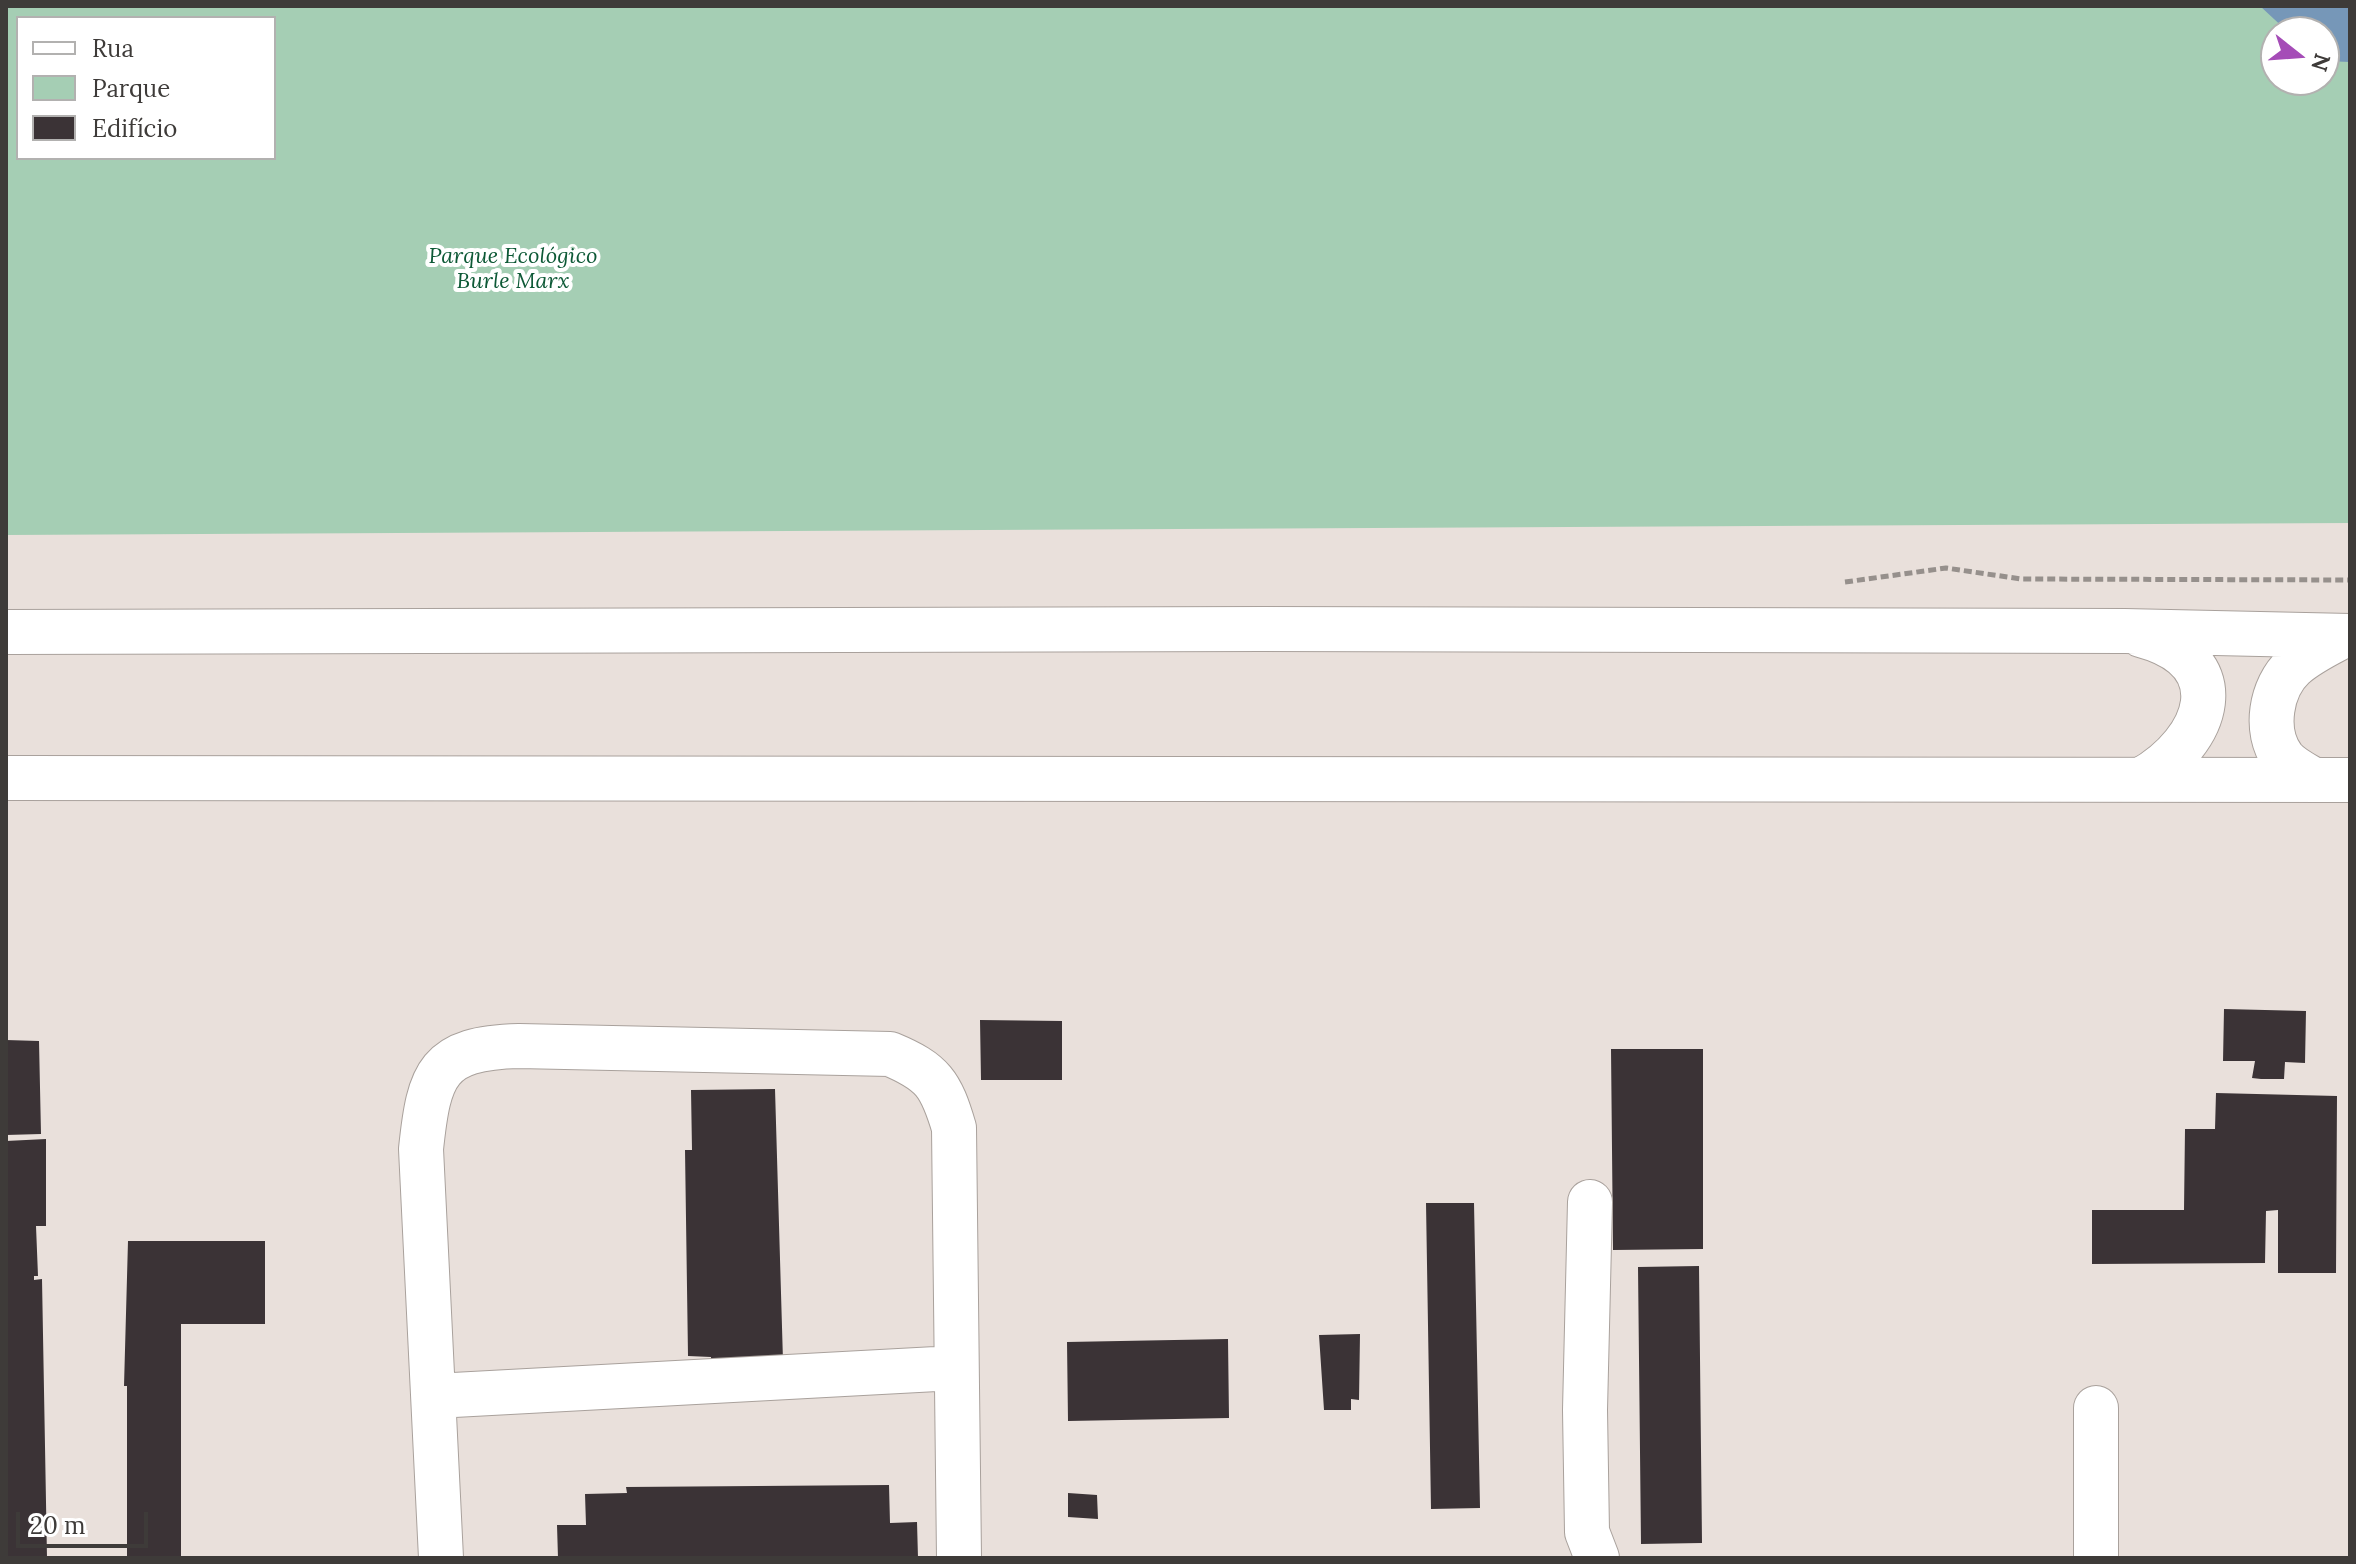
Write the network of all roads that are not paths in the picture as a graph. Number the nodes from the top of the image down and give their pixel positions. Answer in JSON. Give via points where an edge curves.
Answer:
{"nodes":[{"id":1,"x":2125,"y":631,"type":"junction"},
{"id":2,"x":6,"y":632,"type":"edge"},
{"id":3,"x":2346,"y":636,"type":"edge"},
{"id":4,"x":6,"y":778,"type":"edge"},
{"id":5,"x":2141,"y":780,"type":"junction"},
{"id":6,"x":2332,"y":780,"type":"edge"},
{"id":7,"x":1590,"y":1202,"type":"dead end"},
{"id":8,"x":955,"y":1368,"type":"junction"},
{"id":9,"x":435,"y":1396,"type":"junction"},
{"id":10,"x":2096,"y":1408,"type":"dead end"},
{"id":11,"x":441,"y":1558,"type":"edge"},
{"id":12,"x":959,"y":1558,"type":"edge"},
{"id":13,"x":1597,"y":1558,"type":"edge"},
{"id":14,"x":2096,"y":1558,"type":"edge"}],
"edges":[{"from":1,"to":2,"type":"street"},
{"from":1,"to":3,"type":"street"},
{"from":1,"to":5,"type":"street","via":[[2183,653],[2197,670],[2202,690],[2203,709],[2178,754]]},
{"from":3,"to":6,"type":"street","via":[[2292,668],[2275,692],[2272,719],[2284,759]]},
{"from":4,"to":5,"type":"street"},
{"from":5,"to":6,"type":"street"},
{"from":7,"to":13,"type":"street","via":[[1587,1532]]},
{"from":8,"to":9,"type":"street"},
{"from":8,"to":9,"type":"street","via":[[954,1128],[945,1098],[920,1066],[890,1054],[496,1047],[465,1051],[447,1061],[424,1115],[421,1149]]},
{"from":8,"to":12,"type":"street"},
{"from":9,"to":11,"type":"street"},
{"from":10,"to":14,"type":"street"}]}
